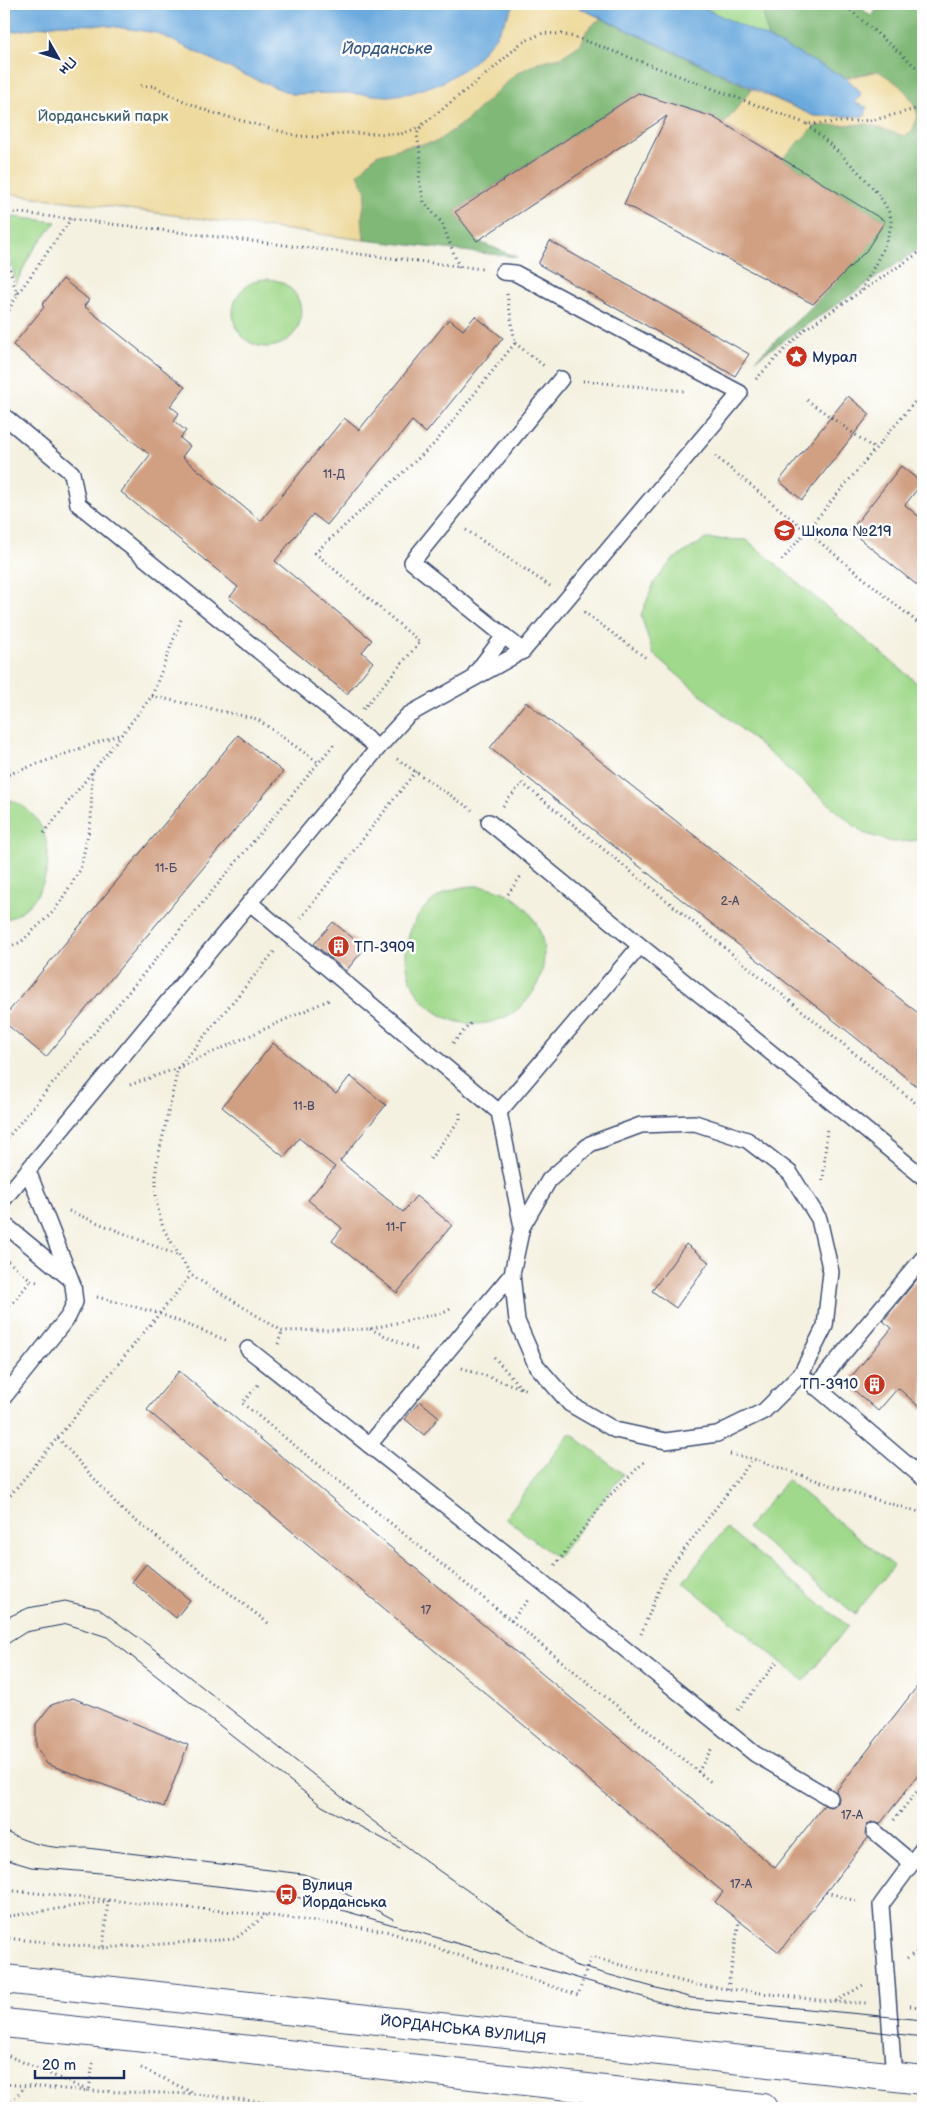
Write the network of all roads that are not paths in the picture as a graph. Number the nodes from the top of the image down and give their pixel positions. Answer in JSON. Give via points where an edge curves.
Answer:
{"nodes":[{"id":1,"x":503,"y":272,"type":"road end"},
{"id":2,"x":561,"y":379,"type":"road end"},
{"id":3,"x":4,"y":416,"type":"edge"},
{"id":4,"x":504,"y":636,"type":"junction"},
{"id":5,"x":522,"y":651,"type":"junction"},
{"id":6,"x":472,"y":680,"type":"junction"},
{"id":7,"x":378,"y":748,"type":"junction"},
{"id":8,"x":489,"y":822,"type":"road end"},
{"id":9,"x":250,"y":903,"type":"junction"},
{"id":10,"x":640,"y":946,"type":"junction"},
{"id":11,"x":499,"y":1112,"type":"junction"},
{"id":12,"x":28,"y":1171,"type":"junction"},
{"id":13,"x":923,"y":1177,"type":"edge"},
{"id":14,"x":4,"y":1199,"type":"edge"},
{"id":15,"x":4,"y":1224,"type":"edge"},
{"id":16,"x":522,"y":1227,"type":"junction"},
{"id":17,"x":923,"y":1258,"type":"edge"},
{"id":18,"x":512,"y":1274,"type":"junction"},
{"id":19,"x":69,"y":1277,"type":"junction"},
{"id":20,"x":248,"y":1349,"type":"road end"},
{"id":21,"x":801,"y":1374,"type":"junction"},
{"id":22,"x":815,"y":1386,"type":"junction"},
{"id":23,"x":4,"y":1397,"type":"edge"},
{"id":24,"x":369,"y":1445,"type":"junction"},
{"id":25,"x":923,"y":1478,"type":"edge"},
{"id":26,"x":830,"y":1798,"type":"dead end"},
{"id":27,"x":874,"y":1831,"type":"dead end"},
{"id":28,"x":923,"y":1848,"type":"edge"},
{"id":29,"x":912,"y":1863,"type":"junction"},
{"id":30,"x":4,"y":1979,"type":"edge"},
{"id":31,"x":4,"y":2023,"type":"edge"},
{"id":32,"x":894,"y":2077,"type":"junction"},
{"id":33,"x":923,"y":2080,"type":"edge"},
{"id":34,"x":628,"y":2101,"type":"edge"},
{"id":35,"x":762,"y":2108,"type":"edge"}],
"edges":[{"from":1,"to":5,"type":"lane","via":[[515,273],[740,393]]},
{"from":2,"to":4,"type":"lane","via":[[412,562]]},
{"from":3,"to":7,"type":"lane","via":[[72,473],[78,504]]},
{"from":4,"to":5,"type":"lane"},
{"from":4,"to":6,"type":"lane"},
{"from":5,"to":6,"type":"lane"},
{"from":6,"to":7,"type":"lane","via":[[408,715]]},
{"from":7,"to":9,"type":"lane"},
{"from":8,"to":10,"type":"lane"},
{"from":9,"to":11,"type":"lane"},
{"from":9,"to":12,"type":"lane"},
{"from":10,"to":11,"type":"lane"},
{"from":10,"to":13,"type":"lane"},
{"from":11,"to":16,"type":"lane"},
{"from":12,"to":14,"type":"lane"},
{"from":12,"to":19,"type":"lane"},
{"from":15,"to":19,"type":"lane"},
{"from":16,"to":18,"type":"lane"},
{"from":16,"to":21,"type":"lane","via":[[549,1180],[590,1144],[650,1124],[695,1123],[746,1140],[790,1173],[819,1219],[831,1272],[825,1326]]},
{"from":17,"to":22,"type":"lane"},
{"from":18,"to":21,"type":"lane","via":[[517,1321],[536,1365],[570,1404],[615,1430],[666,1441],[717,1434],[764,1411]]},
{"from":18,"to":24,"type":"lane"},
{"from":19,"to":23,"type":"lane","via":[[75,1302],[68,1317]]},
{"from":20,"to":24,"type":"lane"},
{"from":21,"to":22,"type":"lane"},
{"from":22,"to":25,"type":"lane"},
{"from":24,"to":26,"type":"lane","via":[[755,1754]]},
{"from":27,"to":29,"type":"lane"},
{"from":28,"to":29,"type":"lane"},
{"from":29,"to":32,"type":"lane","via":[[881,1905]]},
{"from":30,"to":32,"type":"main road","name":"ЙОРДАНСЬКА ВУЛИЦЯ"},
{"from":31,"to":34,"type":"main road","via":[[160,2039]]},
{"from":32,"to":33,"type":"main road","name":"ЙОРДАНСЬКА ВУЛИЦЯ"},
{"from":34,"to":35,"type":"main road"}]}
